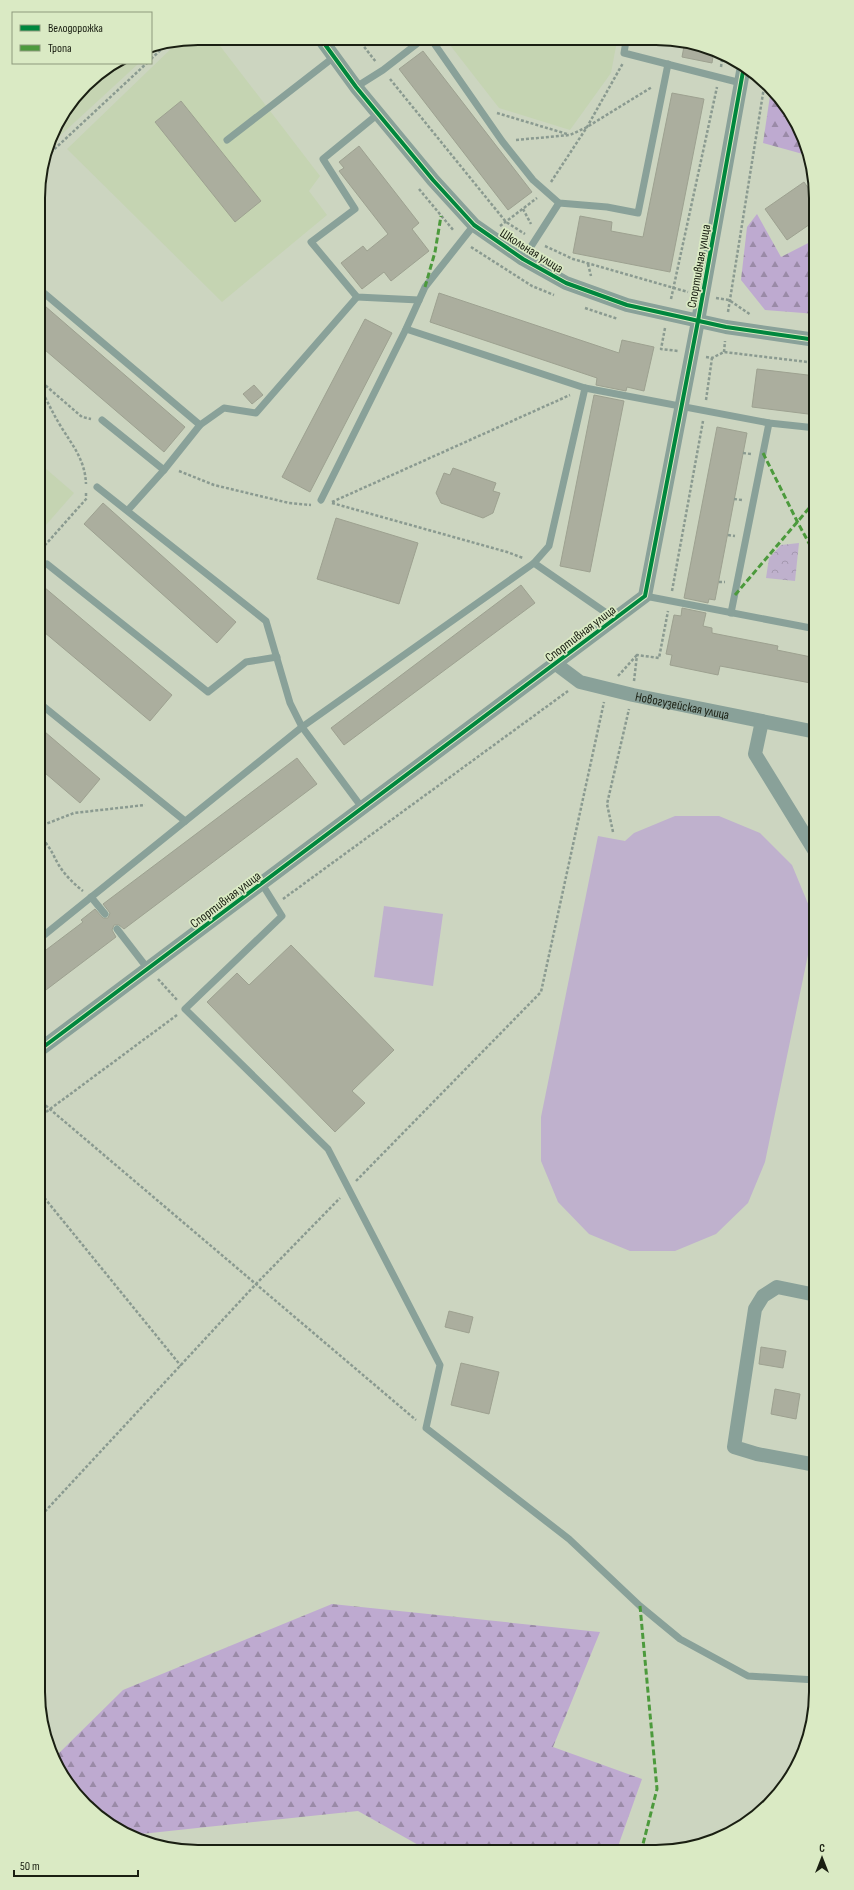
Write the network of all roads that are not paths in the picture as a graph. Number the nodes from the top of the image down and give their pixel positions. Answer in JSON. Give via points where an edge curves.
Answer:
{"nodes":[{"id":1,"x":325,"y":45,"type":"edge"},
{"id":2,"x":415,"y":45,"type":"edge"},
{"id":3,"x":435,"y":45,"type":"edge"},
{"id":4,"x":625,"y":45,"type":"edge"},
{"id":5,"x":334,"y":57,"type":"junction"},
{"id":6,"x":668,"y":64,"type":"junction"},
{"id":7,"x":743,"y":72,"type":"edge"},
{"id":8,"x":741,"y":82,"type":"junction"},
{"id":9,"x":356,"y":87,"type":"junction"},
{"id":10,"x":378,"y":114,"type":"junction"},
{"id":11,"x":227,"y":140,"type":"dead end"},
{"id":12,"x":559,"y":203,"type":"junction"},
{"id":13,"x":474,"y":225,"type":"junction"},
{"id":14,"x":523,"y":259,"type":"junction"},
{"id":15,"x":45,"y":294,"type":"edge"},
{"id":16,"x":357,"y":297,"type":"junction"},
{"id":17,"x":419,"y":300,"type":"junction"},
{"id":18,"x":698,"y":321,"type":"junction"},
{"id":19,"x":406,"y":329,"type":"junction"},
{"id":20,"x":809,"y":339,"type":"edge"},
{"id":21,"x":585,"y":388,"type":"junction"},
{"id":22,"x":682,"y":405,"type":"junction"},
{"id":23,"x":102,"y":420,"type":"road end"},
{"id":24,"x":769,"y":423,"type":"junction"},
{"id":25,"x":200,"y":425,"type":"junction"},
{"id":26,"x":809,"y":427,"type":"edge"},
{"id":27,"x":164,"y":470,"type":"junction"},
{"id":28,"x":97,"y":487,"type":"road end"},
{"id":29,"x":321,"y":500,"type":"road end"},
{"id":30,"x":128,"y":510,"type":"junction"},
{"id":31,"x":534,"y":563,"type":"junction"},
{"id":32,"x":47,"y":564,"type":"dead end"},
{"id":33,"x":645,"y":596,"type":"junction"},
{"id":34,"x":731,"y":613,"type":"junction"},
{"id":35,"x":615,"y":619,"type":"junction"},
{"id":36,"x":809,"y":628,"type":"edge"},
{"id":37,"x":277,"y":657,"type":"junction"},
{"id":38,"x":556,"y":664,"type":"junction"},
{"id":39,"x":45,"y":708,"type":"edge"},
{"id":40,"x":762,"y":721,"type":"junction"},
{"id":41,"x":302,"y":727,"type":"junction"},
{"id":42,"x":809,"y":731,"type":"edge"},
{"id":43,"x":363,"y":809,"type":"junction"},
{"id":44,"x":185,"y":821,"type":"junction"},
{"id":45,"x":809,"y":842,"type":"edge"},
{"id":46,"x":262,"y":884,"type":"junction"},
{"id":47,"x":91,"y":897,"type":"junction"},
{"id":48,"x":105,"y":914,"type":"dead end"},
{"id":49,"x":117,"y":929,"type":"dead end"},
{"id":50,"x":45,"y":934,"type":"edge"},
{"id":51,"x":148,"y":969,"type":"junction"},
{"id":52,"x":45,"y":1046,"type":"edge"},
{"id":53,"x":809,"y":1293,"type":"edge"},
{"id":54,"x":809,"y":1464,"type":"edge"},
{"id":55,"x":809,"y":1680,"type":"edge"}],
"edges":[{"from":1,"to":5,"type":"street","name":"Школьная улица"},
{"from":2,"to":9,"type":"lane"},
{"from":3,"to":12,"type":"lane","via":[[502,141],[533,180]]},
{"from":4,"to":6,"type":"lane","via":[[624,53]]},
{"from":5,"to":9,"type":"street","name":"Школьная улица"},
{"from":5,"to":11,"type":"lane"},
{"from":6,"to":8,"type":"lane"},
{"from":6,"to":12,"type":"lane","via":[[638,213],[607,207]]},
{"from":7,"to":8,"type":"street","name":"Спортивная улица"},
{"from":8,"to":18,"type":"street","name":"Спортивная улица"},
{"from":9,"to":10,"type":"street","name":"Школьная улица"},
{"from":10,"to":13,"type":"street","name":"Школьная улица"},
{"from":10,"to":16,"type":"lane","via":[[323,159],[354,209],[311,242]]},
{"from":12,"to":14,"type":"lane"},
{"from":13,"to":14,"type":"street","name":"Школьная улица"},
{"from":13,"to":17,"type":"lane","via":[[425,287]]},
{"from":14,"to":18,"type":"street","name":"Школьная улица","via":[[566,283],[596,295],[627,305]]},
{"from":15,"to":25,"type":"lane"},
{"from":16,"to":17,"type":"lane"},
{"from":16,"to":25,"type":"lane","via":[[256,413],[224,408]]},
{"from":17,"to":19,"type":"lane"},
{"from":18,"to":20,"type":"street","name":"Школьная улица"},
{"from":18,"to":22,"type":"street","name":"Спортивная улица"},
{"from":19,"to":21,"type":"lane"},
{"from":19,"to":29,"type":"lane"},
{"from":21,"to":22,"type":"lane"},
{"from":21,"to":31,"type":"lane","via":[[549,546]]},
{"from":22,"to":24,"type":"lane"},
{"from":22,"to":33,"type":"street","name":"Спортивная улица"},
{"from":23,"to":27,"type":"lane"},
{"from":24,"to":26,"type":"lane"},
{"from":24,"to":34,"type":"lane"},
{"from":25,"to":27,"type":"lane"},
{"from":27,"to":30,"type":"lane"},
{"from":28,"to":30,"type":"lane"},
{"from":30,"to":37,"type":"lane","via":[[266,621]]},
{"from":31,"to":35,"type":"lane"},
{"from":31,"to":41,"type":"lane"},
{"from":32,"to":37,"type":"lane","via":[[208,692],[246,662]]},
{"from":33,"to":34,"type":"lane"},
{"from":33,"to":35,"type":"street","name":"Спортивная улица"},
{"from":34,"to":36,"type":"lane"},
{"from":35,"to":38,"type":"street","name":"Спортивная улица"},
{"from":37,"to":41,"type":"lane","via":[[290,703]]},
{"from":38,"to":40,"type":"street","name":"Новогузейская улица","via":[[580,682]]},
{"from":38,"to":43,"type":"street","name":"Спортивная улица"},
{"from":39,"to":44,"type":"lane"},
{"from":40,"to":42,"type":"street","name":"Новогузейская улица"},
{"from":40,"to":45,"type":"street","via":[[755,754]]},
{"from":41,"to":43,"type":"lane"},
{"from":41,"to":44,"type":"lane"},
{"from":43,"to":46,"type":"street","name":"Спортивная улица"},
{"from":44,"to":47,"type":"lane"},
{"from":46,"to":51,"type":"street","name":"Спортивная улица"},
{"from":46,"to":55,"type":"lane","via":[[282,916],[185,1009],[328,1149],[440,1365],[426,1428],[569,1540],[680,1639],[748,1676]]},
{"from":47,"to":48,"type":"lane"},
{"from":47,"to":50,"type":"lane"},
{"from":49,"to":51,"type":"lane"},
{"from":51,"to":52,"type":"street","name":"Спортивная улица"},
{"from":53,"to":54,"type":"street","via":[[776,1288],[763,1296],[755,1309],[734,1447]]}]}
